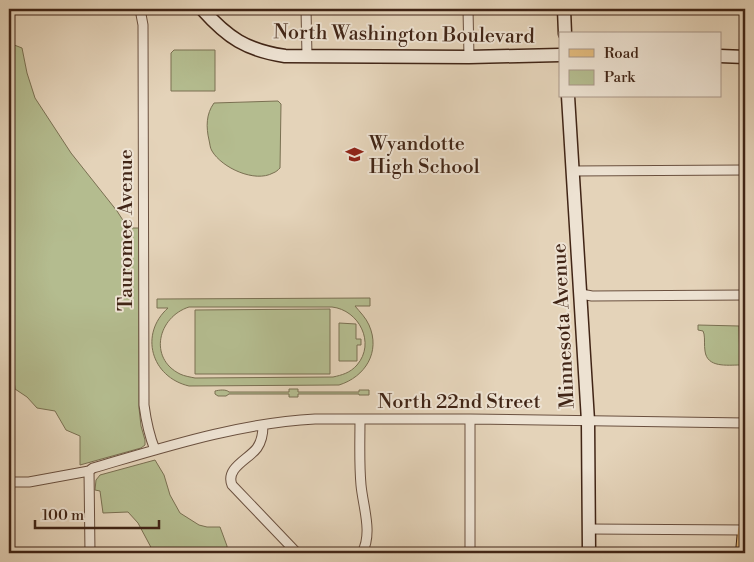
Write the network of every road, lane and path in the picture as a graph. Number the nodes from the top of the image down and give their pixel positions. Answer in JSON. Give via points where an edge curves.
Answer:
{"nodes":[{"id":1,"x":140,"y":9,"type":"edge"},
{"id":2,"x":202,"y":9,"type":"edge"},
{"id":3,"x":306,"y":9,"type":"edge"},
{"id":4,"x":468,"y":9,"type":"edge"},
{"id":5,"x":564,"y":9,"type":"edge"},
{"id":6,"x":565,"y":32,"type":"edge"},
{"id":7,"x":559,"y":55,"type":"edge"},
{"id":8,"x":307,"y":56,"type":"junction"},
{"id":9,"x":722,"y":56,"type":"edge"},
{"id":10,"x":469,"y":57,"type":"junction"},
{"id":11,"x":745,"y":57,"type":"edge"},
{"id":12,"x":568,"y":98,"type":"edge"},
{"id":13,"x":745,"y":170,"type":"edge"},
{"id":14,"x":572,"y":171,"type":"junction"},
{"id":15,"x":581,"y":294,"type":"junction"},
{"id":16,"x":745,"y":294,"type":"edge"},
{"id":17,"x":360,"y":419,"type":"junction"},
{"id":18,"x":470,"y":419,"type":"junction"},
{"id":19,"x":588,"y":421,"type":"junction"},
{"id":20,"x":745,"y":423,"type":"edge"},
{"id":21,"x":264,"y":425,"type":"junction"},
{"id":22,"x":155,"y":450,"type":"junction"},
{"id":23,"x":89,"y":471,"type":"junction"},
{"id":24,"x":9,"y":482,"type":"edge"},
{"id":25,"x":589,"y":529,"type":"junction"},
{"id":26,"x":745,"y":530,"type":"edge"},
{"id":27,"x":90,"y":553,"type":"edge"},
{"id":28,"x":297,"y":553,"type":"edge"},
{"id":29,"x":362,"y":553,"type":"edge"},
{"id":30,"x":470,"y":553,"type":"edge"},
{"id":31,"x":589,"y":553,"type":"edge"},
{"id":32,"x":743,"y":553,"type":"edge"}],
"edges":[{"from":1,"to":22,"type":"street","name":"Tauromee Avenue","via":[[143,25],[144,404]]},
{"from":2,"to":8,"type":"main road","name":"North Washington Boulevard","via":[[229,36],[247,47],[286,56]]},
{"from":3,"to":8,"type":"street"},
{"from":4,"to":10,"type":"street"},
{"from":5,"to":6,"type":"main road"},
{"from":7,"to":10,"type":"main road","name":"North Washington Boulevard"},
{"from":8,"to":10,"type":"main road","name":"North Washington Boulevard"},
{"from":9,"to":11,"type":"main road"},
{"from":12,"to":14,"type":"main road","name":"Minnesota Avenue"},
{"from":13,"to":14,"type":"street"},
{"from":14,"to":15,"type":"main road","name":"Minnesota Avenue"},
{"from":15,"to":16,"type":"street"},
{"from":15,"to":19,"type":"main road","name":"Minnesota Avenue"},
{"from":17,"to":18,"type":"street","name":"North 22nd Street"},
{"from":17,"to":21,"type":"street","name":"North 22nd Street","via":[[290,420]]},
{"from":17,"to":29,"type":"street","via":[[361,484],[367,532]]},
{"from":18,"to":19,"type":"street","name":"North 22nd Street"},
{"from":18,"to":30,"type":"street"},
{"from":19,"to":20,"type":"street","name":"North 22nd Street"},
{"from":19,"to":25,"type":"main road","name":"Minnesota Avenue"},
{"from":21,"to":22,"type":"street","name":"North 22nd Street"},
{"from":21,"to":28,"type":"street","via":[[256,449],[234,470],[230,480]]},
{"from":22,"to":23,"type":"street","name":"North 22nd Street"},
{"from":23,"to":24,"type":"street","name":"North 22nd Street","via":[[29,482]]},
{"from":23,"to":27,"type":"street"},
{"from":25,"to":26,"type":"street"},
{"from":25,"to":31,"type":"main road","name":"Minnesota Avenue"},
{"from":26,"to":32,"type":"main road"}]}
